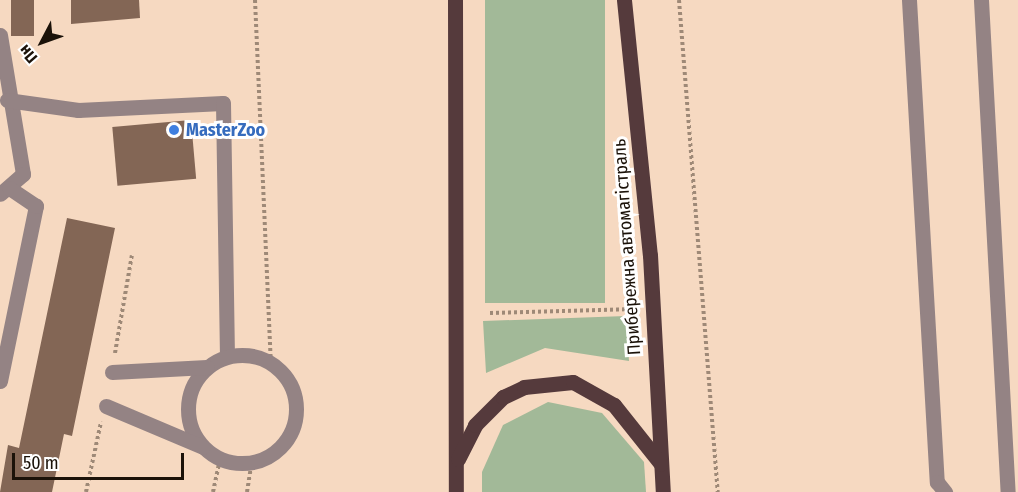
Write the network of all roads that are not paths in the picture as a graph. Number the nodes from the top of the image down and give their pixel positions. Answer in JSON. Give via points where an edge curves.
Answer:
{"nodes":[{"id":1,"x":455,"y":0,"type":"edge"},
{"id":2,"x":624,"y":0,"type":"edge"},
{"id":3,"x":909,"y":0,"type":"edge"},
{"id":4,"x":981,"y":0,"type":"edge"},
{"id":5,"x":0,"y":34,"type":"edge"},
{"id":6,"x":7,"y":100,"type":"junction"},
{"id":7,"x":4,"y":191,"type":"edge"},
{"id":8,"x":227,"y":356,"type":"junction"},
{"id":9,"x":207,"y":367,"type":"junction"},
{"id":10,"x":112,"y":372,"type":"dead end"},
{"id":11,"x":0,"y":381,"type":"edge"},
{"id":12,"x":106,"y":406,"type":"dead end"},
{"id":13,"x":203,"y":447,"type":"junction"},
{"id":14,"x":456,"y":462,"type":"junction"},
{"id":15,"x":661,"y":464,"type":"junction"},
{"id":16,"x":456,"y":492,"type":"edge"},
{"id":17,"x":663,"y":492,"type":"edge"},
{"id":18,"x":945,"y":492,"type":"edge"},
{"id":19,"x":1008,"y":492,"type":"edge"}],
"edges":[{"from":1,"to":14,"type":"main road"},
{"from":2,"to":15,"type":"main road","name":"Прибережна автомагістраль","via":[[650,255]]},
{"from":3,"to":18,"type":"lane","via":[[938,482]]},
{"from":4,"to":19,"type":"lane"},
{"from":5,"to":6,"type":"lane"},
{"from":6,"to":7,"type":"lane","via":[[23,174]]},
{"from":6,"to":8,"type":"lane","via":[[78,110],[223,103]]},
{"from":7,"to":11,"type":"lane","via":[[36,206]]},
{"from":8,"to":9,"type":"lane"},
{"from":8,"to":13,"type":"lane","via":[[250,355],[271,363],[290,385],[296,412],[283,445],[252,462],[220,458]]},
{"from":9,"to":10,"type":"lane"},
{"from":9,"to":13,"type":"lane","via":[[193,385],[188,406],[191,428]]},
{"from":12,"to":13,"type":"lane"},
{"from":14,"to":15,"type":"main road","via":[[476,425],[503,397],[524,387],[573,382],[614,405]]},
{"from":14,"to":16,"type":"main road"},
{"from":15,"to":17,"type":"main road","name":"Прибережна автомагістраль"}]}
